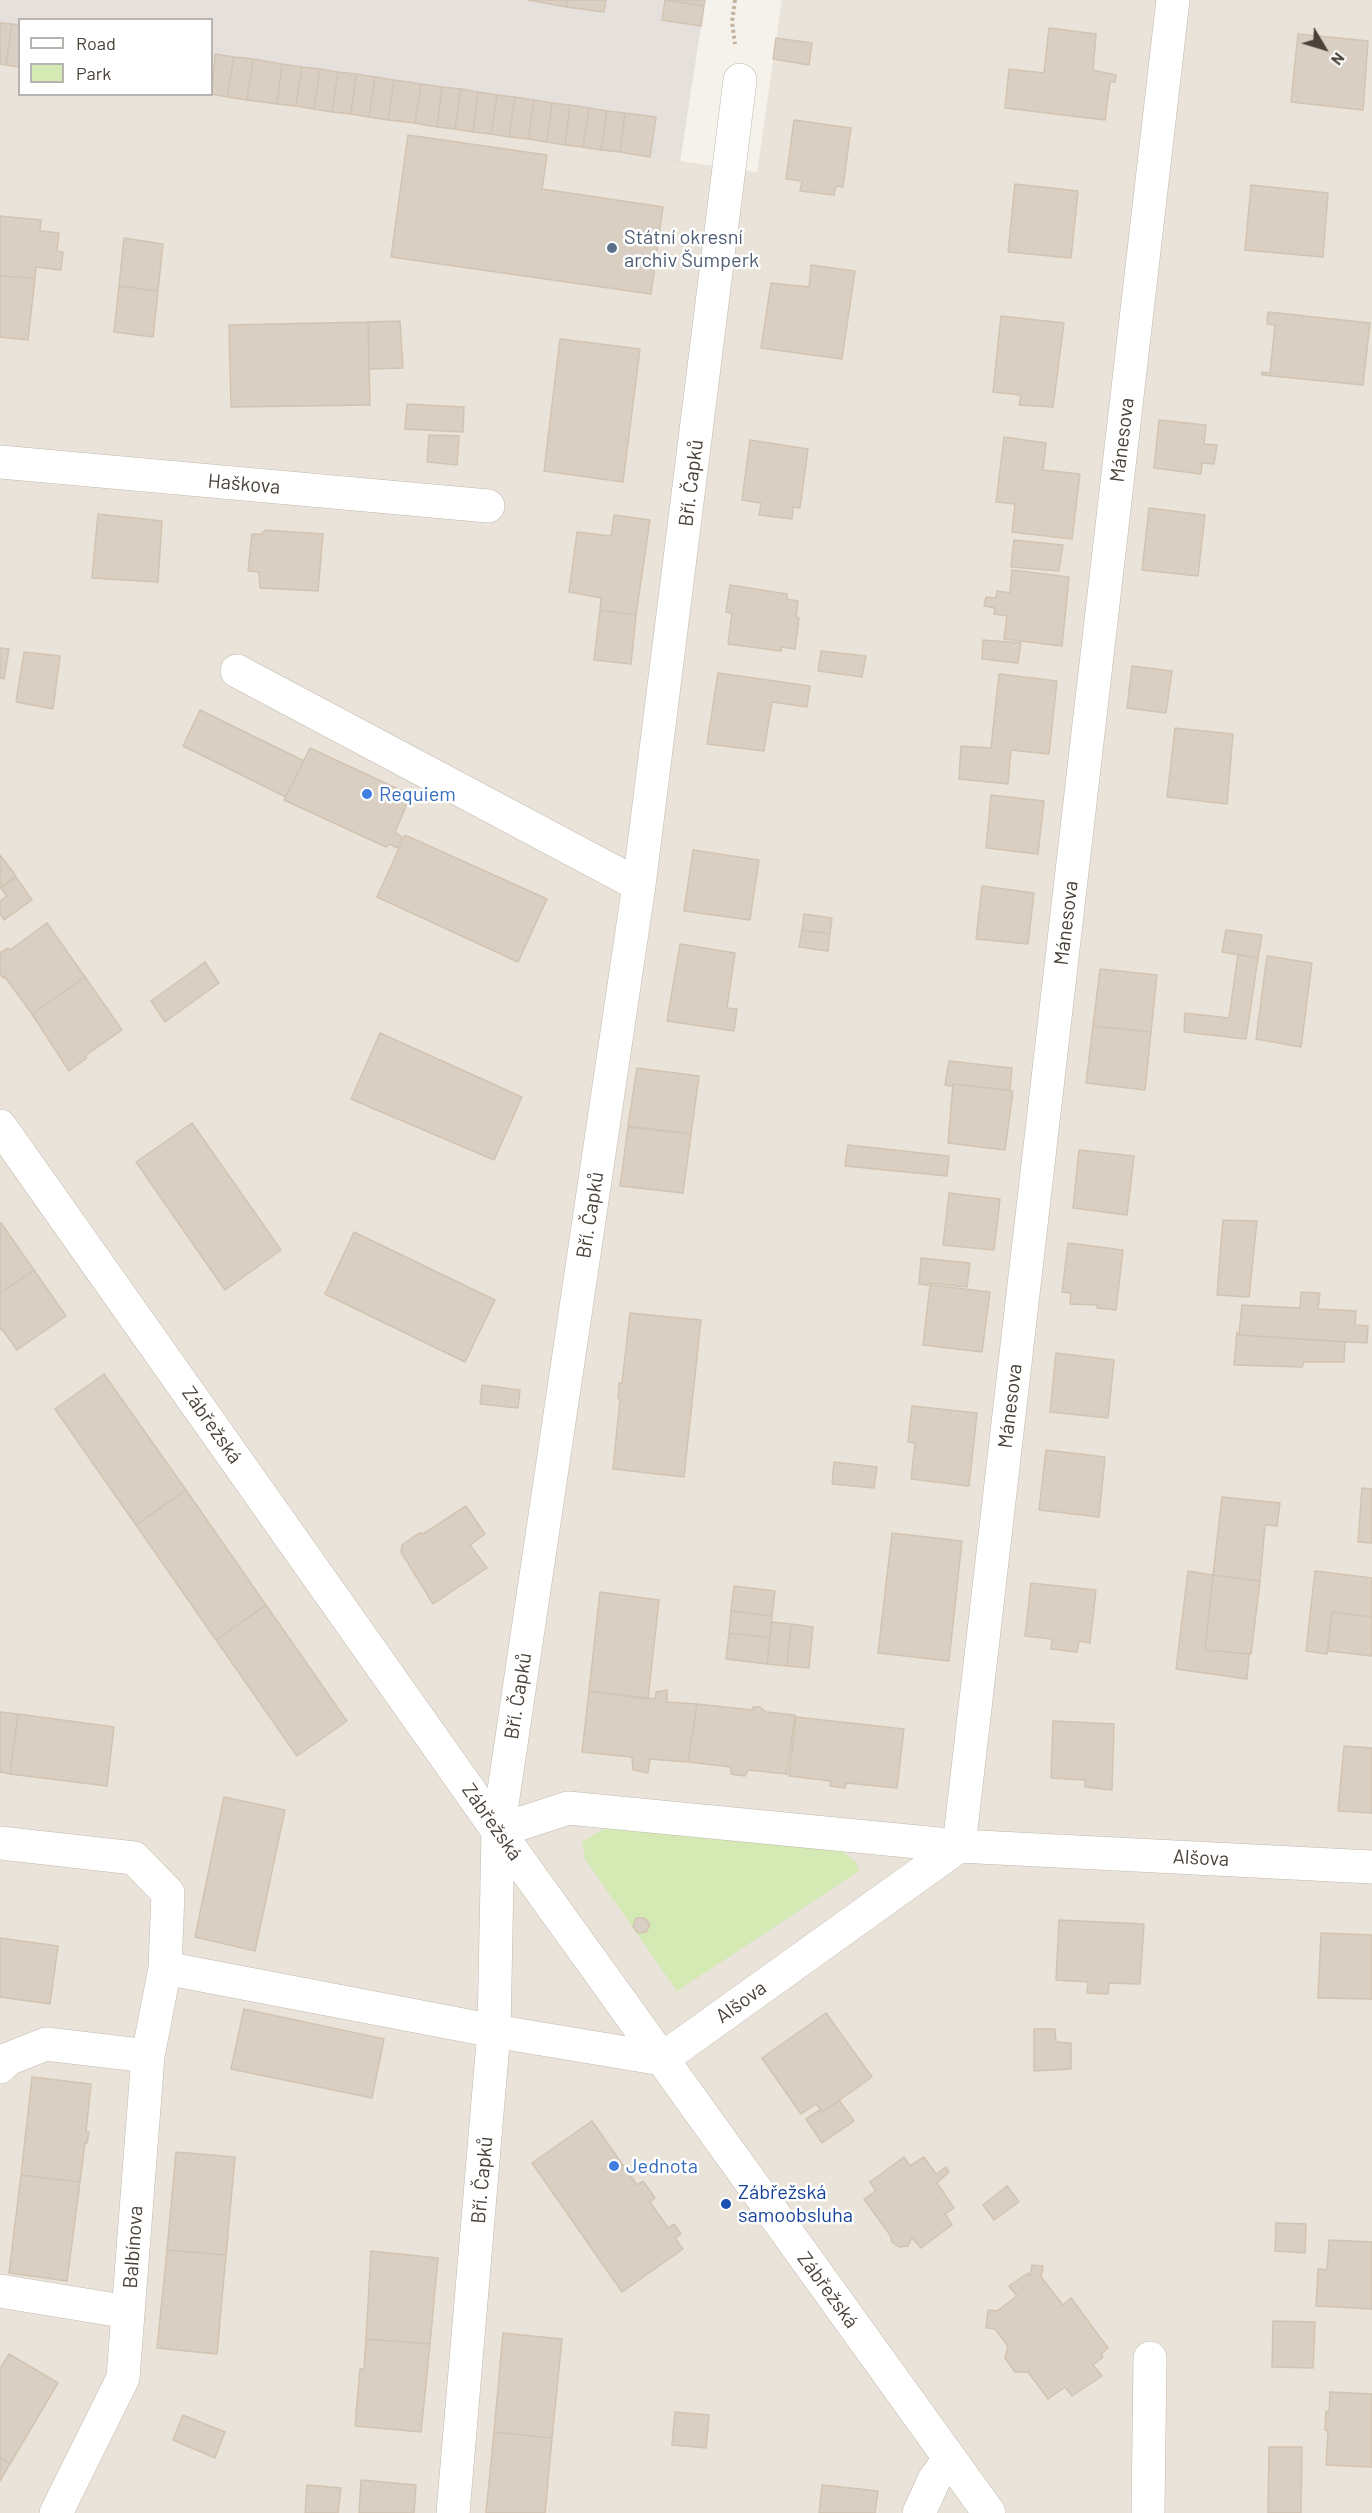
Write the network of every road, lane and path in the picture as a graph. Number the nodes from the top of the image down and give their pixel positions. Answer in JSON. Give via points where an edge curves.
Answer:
{"nodes":[{"id":1,"x":1173,"y":0,"type":"edge"},
{"id":2,"x":740,"y":80,"type":"dead end"},
{"id":3,"x":0,"y":462,"type":"edge"},
{"id":4,"x":488,"y":506,"type":"dead end"},
{"id":5,"x":237,"y":671,"type":"dead end"},
{"id":6,"x":639,"y":885,"type":"junction"},
{"id":7,"x":0,"y":1126,"type":"edge"},
{"id":8,"x":498,"y":1831,"type":"junction"},
{"id":9,"x":0,"y":1843,"type":"edge"},
{"id":10,"x":959,"y":1846,"type":"junction"},
{"id":11,"x":1372,"y":1867,"type":"edge"},
{"id":12,"x":165,"y":1968,"type":"junction"},
{"id":13,"x":494,"y":2031,"type":"junction"},
{"id":14,"x":148,"y":2056,"type":"junction"},
{"id":15,"x":662,"y":2059,"type":"junction"},
{"id":16,"x":0,"y":2067,"type":"edge"},
{"id":17,"x":0,"y":2291,"type":"edge"},
{"id":18,"x":128,"y":2312,"type":"junction"},
{"id":19,"x":1150,"y":2358,"type":"dead end"},
{"id":20,"x":949,"y":2459,"type":"junction"},
{"id":21,"x":56,"y":2513,"type":"edge"},
{"id":22,"x":453,"y":2513,"type":"edge"},
{"id":23,"x":919,"y":2513,"type":"edge"},
{"id":24,"x":989,"y":2513,"type":"edge"},
{"id":25,"x":1148,"y":2513,"type":"edge"}],
"edges":[{"from":1,"to":10,"type":"street","name":"Mánesova"},
{"from":2,"to":6,"type":"street","name":"Bří. Čapků"},
{"from":3,"to":4,"type":"street","name":"Haškova"},
{"from":5,"to":6,"type":"street"},
{"from":6,"to":8,"type":"street","name":"Bří. Čapků"},
{"from":7,"to":8,"type":"street","name":"Zábřežská"},
{"from":8,"to":10,"type":"street","name":"Alšova","via":[[568,1808]]},
{"from":8,"to":13,"type":"street","name":"Bří. Čapků"},
{"from":8,"to":15,"type":"street","name":"Zábřežská"},
{"from":9,"to":12,"type":"street","name":"Balbínova","via":[[134,1858],[168,1893]]},
{"from":10,"to":11,"type":"street","name":"Alšova"},
{"from":10,"to":15,"type":"street","name":"Alšova"},
{"from":12,"to":13,"type":"street"},
{"from":12,"to":14,"type":"street","name":"Balbínova"},
{"from":13,"to":15,"type":"street"},
{"from":13,"to":22,"type":"street","name":"Bří. Čapků"},
{"from":14,"to":16,"type":"street","via":[[46,2044],[8,2059]]},
{"from":14,"to":18,"type":"street","name":"Balbínova"},
{"from":15,"to":20,"type":"street","name":"Zábřežská"},
{"from":17,"to":18,"type":"street"},
{"from":18,"to":21,"type":"street","name":"Balbínova","via":[[123,2378]]},
{"from":19,"to":25,"type":"street"},
{"from":20,"to":23,"type":"street"},
{"from":20,"to":24,"type":"street","name":"Zábřežská"}]}
